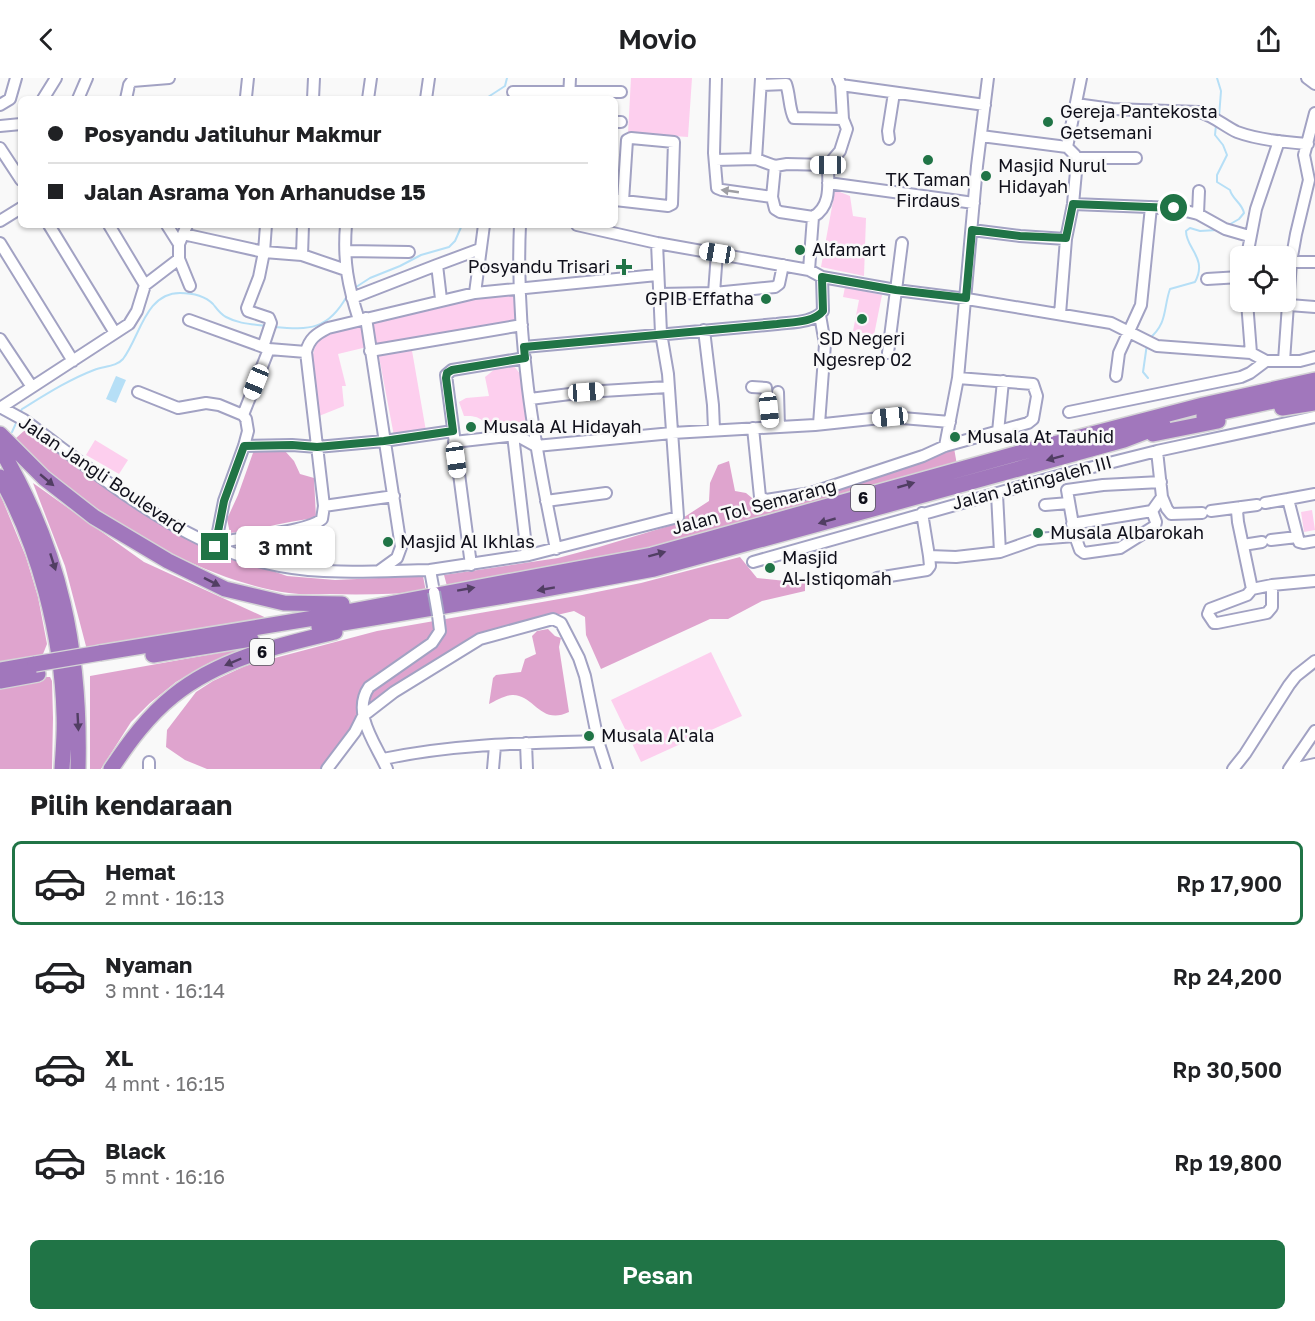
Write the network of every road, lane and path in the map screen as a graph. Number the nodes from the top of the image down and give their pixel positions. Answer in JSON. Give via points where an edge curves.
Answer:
{"nodes":[{"id":1,"x":16,"y":78,"type":"edge"},
{"id":2,"x":56,"y":78,"type":"edge"},
{"id":3,"x":87,"y":78,"type":"edge"},
{"id":4,"x":169,"y":78,"type":"edge"},
{"id":5,"x":248,"y":78,"type":"edge"},
{"id":6,"x":314,"y":78,"type":"edge"},
{"id":7,"x":371,"y":78,"type":"edge"},
{"id":8,"x":429,"y":78,"type":"edge"},
{"id":9,"x":570,"y":78,"type":"edge"},
{"id":10,"x":717,"y":78,"type":"edge"},
{"id":11,"x":988,"y":78,"type":"edge"},
{"id":12,"x":1081,"y":78,"type":"edge"},
{"id":13,"x":1307,"y":78,"type":"edge"},
{"id":14,"x":132,"y":80,"type":"edge"},
{"id":15,"x":761,"y":81,"type":"edge"},
{"id":16,"x":839,"y":81,"type":"edge"},
{"id":17,"x":1315,"y":84,"type":"edge"},
{"id":18,"x":513,"y":92,"type":"dead end"},
{"id":19,"x":621,"y":92,"type":"dead end"},
{"id":20,"x":894,"y":93,"type":"junction"},
{"id":21,"x":570,"y":95,"type":"edge"},
{"id":22,"x":45,"y":96,"type":"edge"},
{"id":23,"x":79,"y":96,"type":"edge"},
{"id":24,"x":127,"y":96,"type":"edge"},
{"id":25,"x":246,"y":96,"type":"edge"},
{"id":26,"x":313,"y":96,"type":"edge"},
{"id":27,"x":368,"y":96,"type":"edge"},
{"id":28,"x":426,"y":96,"type":"edge"},
{"id":29,"x":1077,"y":104,"type":"junction"},
{"id":30,"x":0,"y":105,"type":"edge"},
{"id":31,"x":985,"y":105,"type":"junction"},
{"id":32,"x":1315,"y":113,"type":"edge"},
{"id":33,"x":843,"y":119,"type":"junction"},
{"id":34,"x":18,"y":124,"type":"edge"},
{"id":35,"x":0,"y":126,"type":"edge"},
{"id":36,"x":981,"y":136,"type":"junction"},
{"id":37,"x":889,"y":139,"type":"dead end"},
{"id":38,"x":1279,"y":141,"type":"junction"},
{"id":39,"x":1308,"y":144,"type":"junction"},
{"id":40,"x":1067,"y":147,"type":"junction"},
{"id":41,"x":0,"y":148,"type":"edge"},
{"id":42,"x":1076,"y":158,"type":"junction"},
{"id":43,"x":1136,"y":158,"type":"dead end"},
{"id":44,"x":756,"y":159,"type":"junction"},
{"id":45,"x":715,"y":160,"type":"junction"},
{"id":46,"x":828,"y":165,"type":"junction"},
{"id":47,"x":775,"y":166,"type":"junction"},
{"id":48,"x":18,"y":175,"type":"edge"},
{"id":49,"x":828,"y":183,"type":"junction"},
{"id":50,"x":1311,"y":190,"type":"edge"},
{"id":51,"x":1199,"y":191,"type":"dead end"},
{"id":52,"x":772,"y":197,"type":"junction"},
{"id":53,"x":619,"y":201,"type":"edge"},
{"id":54,"x":974,"y":203,"type":"junction"},
{"id":55,"x":1073,"y":204,"type":"junction"},
{"id":56,"x":1151,"y":207,"type":"junction"},
{"id":57,"x":18,"y":210,"type":"edge"},
{"id":58,"x":1198,"y":214,"type":"junction"},
{"id":59,"x":813,"y":216,"type":"junction"},
{"id":60,"x":0,"y":221,"type":"edge"},
{"id":61,"x":51,"y":228,"type":"edge"},
{"id":62,"x":111,"y":228,"type":"edge"},
{"id":63,"x":266,"y":228,"type":"edge"},
{"id":64,"x":303,"y":228,"type":"edge"},
{"id":65,"x":346,"y":228,"type":"edge"},
{"id":66,"x":484,"y":228,"type":"edge"},
{"id":67,"x":520,"y":228,"type":"edge"},
{"id":68,"x":597,"y":228,"type":"edge"},
{"id":69,"x":972,"y":230,"type":"junction"},
{"id":70,"x":183,"y":234,"type":"edge"},
{"id":71,"x":1250,"y":236,"type":"junction"},
{"id":72,"x":1066,"y":238,"type":"junction"},
{"id":73,"x":0,"y":243,"type":"edge"},
{"id":74,"x":657,"y":243,"type":"junction"},
{"id":75,"x":902,"y":243,"type":"dead end"},
{"id":76,"x":1248,"y":246,"type":"edge"},
{"id":77,"x":1294,"y":246,"type":"edge"},
{"id":78,"x":480,"y":249,"type":"junction"},
{"id":79,"x":346,"y":251,"type":"junction"},
{"id":80,"x":264,"y":252,"type":"junction"},
{"id":81,"x":409,"y":252,"type":"dead end"},
{"id":82,"x":717,"y":253,"type":"junction"},
{"id":83,"x":302,"y":255,"type":"junction"},
{"id":84,"x":178,"y":260,"type":"junction"},
{"id":85,"x":1296,"y":262,"type":"edge"},
{"id":86,"x":1315,"y":262,"type":"edge"},
{"id":87,"x":437,"y":265,"type":"junction"},
{"id":88,"x":783,"y":265,"type":"junction"},
{"id":89,"x":346,"y":270,"type":"junction"},
{"id":90,"x":809,"y":270,"type":"junction"},
{"id":91,"x":657,"y":275,"type":"junction"},
{"id":92,"x":822,"y":277,"type":"junction"},
{"id":93,"x":1230,"y":278,"type":"edge"},
{"id":94,"x":1207,"y":279,"type":"dead end"},
{"id":95,"x":145,"y":285,"type":"junction"},
{"id":96,"x":190,"y":286,"type":"dead end"},
{"id":97,"x":519,"y":287,"type":"junction"},
{"id":98,"x":896,"y":290,"type":"junction"},
{"id":99,"x":351,"y":293,"type":"junction"},
{"id":100,"x":475,"y":293,"type":"junction"},
{"id":101,"x":714,"y":293,"type":"junction"},
{"id":102,"x":658,"y":294,"type":"junction"},
{"id":103,"x":966,"y":298,"type":"junction"},
{"id":104,"x":441,"y":299,"type":"junction"},
{"id":105,"x":1296,"y":306,"type":"edge"},
{"id":106,"x":1315,"y":307,"type":"edge"},
{"id":107,"x":1248,"y":312,"type":"edge"},
{"id":108,"x":1288,"y":312,"type":"edge"},
{"id":109,"x":1060,"y":314,"type":"junction"},
{"id":110,"x":820,"y":315,"type":"junction"},
{"id":111,"x":363,"y":319,"type":"junction"},
{"id":112,"x":189,"y":320,"type":"dead end"},
{"id":113,"x":522,"y":325,"type":"junction"},
{"id":114,"x":705,"y":330,"type":"junction"},
{"id":115,"x":1127,"y":332,"type":"junction"},
{"id":116,"x":115,"y":333,"type":"junction"},
{"id":117,"x":661,"y":333,"type":"junction"},
{"id":118,"x":0,"y":339,"type":"edge"},
{"id":119,"x":266,"y":348,"type":"junction"},
{"id":120,"x":370,"y":351,"type":"junction"},
{"id":121,"x":306,"y":352,"type":"junction"},
{"id":122,"x":525,"y":352,"type":"junction"},
{"id":123,"x":888,"y":353,"type":"dead end"},
{"id":124,"x":1251,"y":354,"type":"junction"},
{"id":125,"x":1315,"y":357,"type":"edge"},
{"id":126,"x":73,"y":361,"type":"junction"},
{"id":127,"x":1266,"y":361,"type":"junction"},
{"id":128,"x":1284,"y":361,"type":"junction"},
{"id":129,"x":1315,"y":369,"type":"edge"},
{"id":130,"x":1116,"y":376,"type":"dead end"},
{"id":131,"x":958,"y":378,"type":"junction"},
{"id":132,"x":1315,"y":380,"type":"edge"},
{"id":133,"x":1003,"y":381,"type":"junction"},
{"id":134,"x":32,"y":387,"type":"junction"},
{"id":135,"x":668,"y":387,"type":"junction"},
{"id":136,"x":752,"y":387,"type":"dead end"},
{"id":137,"x":138,"y":392,"type":"dead end"},
{"id":138,"x":778,"y":392,"type":"dead end"},
{"id":139,"x":1315,"y":392,"type":"edge"},
{"id":140,"x":530,"y":399,"type":"junction"},
{"id":141,"x":1315,"y":404,"type":"edge"},
{"id":142,"x":1203,"y":405,"type":"junction"},
{"id":143,"x":0,"y":407,"type":"edge"},
{"id":144,"x":1070,"y":412,"type":"dead end"},
{"id":145,"x":243,"y":415,"type":"junction"},
{"id":146,"x":1315,"y":417,"type":"edge"},
{"id":147,"x":950,"y":422,"type":"junction"},
{"id":148,"x":819,"y":424,"type":"junction"},
{"id":149,"x":775,"y":427,"type":"junction"},
{"id":150,"x":753,"y":428,"type":"junction"},
{"id":151,"x":714,"y":430,"type":"junction"},
{"id":152,"x":998,"y":432,"type":"junction"},
{"id":153,"x":0,"y":434,"type":"edge"},
{"id":154,"x":672,"y":434,"type":"junction"},
{"id":155,"x":513,"y":435,"type":"junction"},
{"id":156,"x":453,"y":437,"type":"junction"},
{"id":157,"x":1124,"y":440,"type":"junction"},
{"id":158,"x":384,"y":441,"type":"junction"},
{"id":159,"x":244,"y":446,"type":"junction"},
{"id":160,"x":536,"y":446,"type":"junction"},
{"id":161,"x":945,"y":446,"type":"junction"},
{"id":162,"x":317,"y":447,"type":"junction"},
{"id":163,"x":0,"y":448,"type":"edge"},
{"id":164,"x":1157,"y":451,"type":"junction"},
{"id":165,"x":0,"y":477,"type":"edge"},
{"id":166,"x":1161,"y":482,"type":"junction"},
{"id":167,"x":606,"y":493,"type":"dead end"},
{"id":168,"x":997,"y":494,"type":"junction"},
{"id":169,"x":1315,"y":494,"type":"edge"},
{"id":170,"x":394,"y":496,"type":"junction"},
{"id":171,"x":1162,"y":497,"type":"junction"},
{"id":172,"x":1288,"y":499,"type":"junction"},
{"id":173,"x":546,"y":501,"type":"junction"},
{"id":174,"x":1068,"y":503,"type":"junction"},
{"id":175,"x":1045,"y":505,"type":"dead end"},
{"id":176,"x":324,"y":506,"type":"junction"},
{"id":177,"x":1241,"y":507,"type":"junction"},
{"id":178,"x":1152,"y":512,"type":"junction"},
{"id":179,"x":922,"y":513,"type":"junction"},
{"id":180,"x":1072,"y":524,"type":"junction"},
{"id":181,"x":1075,"y":536,"type":"junction"},
{"id":182,"x":1297,"y":537,"type":"junction"},
{"id":183,"x":1315,"y":541,"type":"edge"},
{"id":184,"x":215,"y":545,"type":"junction"},
{"id":185,"x":1243,"y":545,"type":"junction"},
{"id":186,"x":556,"y":549,"type":"junction"},
{"id":187,"x":1000,"y":552,"type":"junction"},
{"id":188,"x":527,"y":555,"type":"junction"},
{"id":189,"x":929,"y":556,"type":"junction"},
{"id":190,"x":753,"y":562,"type":"dead end"},
{"id":191,"x":471,"y":565,"type":"junction"},
{"id":192,"x":430,"y":570,"type":"junction"},
{"id":193,"x":378,"y":571,"type":"junction"},
{"id":194,"x":877,"y":578,"type":"dead end"},
{"id":195,"x":1315,"y":581,"type":"edge"},
{"id":196,"x":1272,"y":585,"type":"junction"},
{"id":197,"x":1252,"y":589,"type":"junction"},
{"id":198,"x":408,"y":599,"type":"junction"},
{"id":199,"x":452,"y":605,"type":"junction"},
{"id":200,"x":102,"y":658,"type":"junction"},
{"id":201,"x":1315,"y":661,"type":"edge"},
{"id":202,"x":36,"y":669,"type":"junction"},
{"id":203,"x":0,"y":670,"type":"edge"},
{"id":204,"x":0,"y":681,"type":"edge"},
{"id":205,"x":363,"y":716,"type":"junction"},
{"id":206,"x":1315,"y":731,"type":"edge"},
{"id":207,"x":597,"y":741,"type":"junction"},
{"id":208,"x":526,"y":743,"type":"junction"},
{"id":209,"x":495,"y":746,"type":"junction"},
{"id":210,"x":385,"y":764,"type":"edge"},
{"id":211,"x":1315,"y":764,"type":"edge"},
{"id":212,"x":62,"y":769,"type":"edge"},
{"id":213,"x":78,"y":769,"type":"edge"},
{"id":214,"x":111,"y":769,"type":"edge"},
{"id":215,"x":327,"y":769,"type":"edge"},
{"id":216,"x":493,"y":769,"type":"edge"},
{"id":217,"x":527,"y":769,"type":"edge"},
{"id":218,"x":607,"y":769,"type":"edge"},
{"id":219,"x":1233,"y":769,"type":"edge"},
{"id":220,"x":1291,"y":769,"type":"edge"}],
"edges":[{"from":1,"to":30,"type":"street","via":[[10,99]]},
{"from":2,"to":22,"type":"street"},
{"from":3,"to":23,"type":"street"},
{"from":4,"to":14,"type":"street"},
{"from":5,"to":25,"type":"street"},
{"from":6,"to":26,"type":"street"},
{"from":7,"to":27,"type":"street"},
{"from":8,"to":28,"type":"street"},
{"from":9,"to":21,"type":"street"},
{"from":10,"to":45,"type":"street"},
{"from":11,"to":31,"type":"street"},
{"from":12,"to":29,"type":"street"},
{"from":13,"to":17,"type":"street"},
{"from":14,"to":24,"type":"street"},
{"from":15,"to":33,"type":"street","via":[[786,84],[794,118]]},
{"from":15,"to":44,"type":"street"},
{"from":16,"to":20,"type":"street"},
{"from":16,"to":33,"type":"street"},
{"from":18,"to":21,"type":"street"},
{"from":19,"to":21,"type":"street"},
{"from":20,"to":31,"type":"street"},
{"from":20,"to":37,"type":"street"},
{"from":29,"to":38,"type":"street","via":[[1199,112],[1245,135]]},
{"from":29,"to":40,"type":"street"},
{"from":31,"to":36,"type":"street"},
{"from":32,"to":39,"type":"street"},
{"from":33,"to":46,"type":"street","via":[[847,129],[840,151]]},
{"from":34,"to":35,"type":"street"},
{"from":36,"to":40,"type":"street"},
{"from":36,"to":54,"type":"street"},
{"from":38,"to":39,"type":"street"},
{"from":38,"to":71,"type":"street"},
{"from":39,"to":50,"type":"street","via":[[1304,155]]},
{"from":40,"to":42,"type":"street"},
{"from":41,"to":48,"type":"street"},
{"from":42,"to":43,"type":"street"},
{"from":42,"to":55,"type":"street"},
{"from":44,"to":45,"type":"street"},
{"from":44,"to":47,"type":"street"},
{"from":52,"to":45,"type":"street","one_way":true,"via":[[719,189]]},
{"from":46,"to":47,"type":"street"},
{"from":46,"to":49,"type":"street"},
{"from":47,"to":52,"type":"street"},
{"from":49,"to":54,"type":"street"},
{"from":49,"to":59,"type":"street","via":[[825,207]]},
{"from":50,"to":77,"type":"street"},
{"from":51,"to":58,"type":"street"},
{"from":52,"to":59,"type":"street","via":[[777,211]]},
{"from":53,"to":53,"type":"street","via":[[672,204],[674,142],[627,140]]},
{"from":54,"to":69,"type":"street"},
{"from":55,"to":56,"type":"street"},
{"from":55,"to":72,"type":"street"},
{"from":56,"to":58,"type":"street"},
{"from":56,"to":115,"type":"street","via":[[1141,305]]},
{"from":57,"to":60,"type":"street"},
{"from":58,"to":71,"type":"street","via":[[1223,228]]},
{"from":59,"to":90,"type":"street"},
{"from":61,"to":116,"type":"street"},
{"from":62,"to":95,"type":"street"},
{"from":63,"to":80,"type":"street"},
{"from":64,"to":83,"type":"street"},
{"from":65,"to":79,"type":"street"},
{"from":66,"to":78,"type":"street"},
{"from":67,"to":97,"type":"street"},
{"from":68,"to":74,"type":"street"},
{"from":69,"to":72,"type":"street"},
{"from":69,"to":103,"type":"street"},
{"from":70,"to":80,"type":"street"},
{"from":70,"to":84,"type":"street"},
{"from":71,"to":76,"type":"street"},
{"from":72,"to":109,"type":"street"},
{"from":73,"to":126,"type":"street"},
{"from":74,"to":82,"type":"street"},
{"from":74,"to":91,"type":"street"},
{"from":75,"to":98,"type":"street"},
{"from":78,"to":87,"type":"street"},
{"from":78,"to":100,"type":"street"},
{"from":79,"to":81,"type":"street"},
{"from":79,"to":89,"type":"street"},
{"from":80,"to":83,"type":"street"},
{"from":80,"to":119,"type":"street","via":[[247,309],[267,316],[270,326]]},
{"from":82,"to":88,"type":"street"},
{"from":82,"to":101,"type":"street"},
{"from":83,"to":89,"type":"street"},
{"from":84,"to":95,"type":"street"},
{"from":84,"to":96,"type":"street"},
{"from":85,"to":86,"type":"street"},
{"from":87,"to":99,"type":"street"},
{"from":87,"to":104,"type":"street"},
{"from":88,"to":90,"type":"street"},
{"from":88,"to":101,"type":"street","via":[[777,286]]},
{"from":89,"to":99,"type":"street"},
{"from":90,"to":92,"type":"street"},
{"from":91,"to":97,"type":"street"},
{"from":91,"to":102,"type":"street"},
{"from":92,"to":98,"type":"street"},
{"from":92,"to":110,"type":"street","via":[[824,306]]},
{"from":93,"to":94,"type":"street"},
{"from":95,"to":116,"type":"street","via":[[132,320]]},
{"from":97,"to":100,"type":"street"},
{"from":97,"to":113,"type":"street"},
{"from":98,"to":103,"type":"street"},
{"from":98,"to":123,"type":"street"},
{"from":99,"to":111,"type":"street"},
{"from":100,"to":104,"type":"street"},
{"from":101,"to":102,"type":"street"},
{"from":102,"to":117,"type":"street"},
{"from":103,"to":109,"type":"street"},
{"from":103,"to":131,"type":"street"},
{"from":104,"to":111,"type":"street"},
{"from":105,"to":106,"type":"street"},
{"from":107,"to":124,"type":"street"},
{"from":108,"to":128,"type":"street"},
{"from":109,"to":115,"type":"street","via":[[1111,323]]},
{"from":110,"to":114,"type":"street","via":[[777,324]]},
{"from":110,"to":148,"type":"street","via":[[825,344]]},
{"from":111,"to":120,"type":"street"},
{"from":111,"to":121,"type":"street","via":[[318,333]]},
{"from":112,"to":119,"type":"street"},
{"from":113,"to":120,"type":"street"},
{"from":113,"to":122,"type":"street"},
{"from":114,"to":117,"type":"street"},
{"from":114,"to":151,"type":"street"},
{"from":115,"to":124,"type":"street","via":[[1157,346]]},
{"from":115,"to":130,"type":"street"},
{"from":116,"to":126,"type":"street"},
{"from":117,"to":122,"type":"street"},
{"from":117,"to":135,"type":"street"},
{"from":118,"to":134,"type":"street"},
{"from":119,"to":121,"type":"street"},
{"from":119,"to":145,"type":"street"},
{"from":120,"to":158,"type":"street"},
{"from":121,"to":162,"type":"street"},
{"from":122,"to":140,"type":"street"},
{"from":122,"to":156,"type":"street","via":[[447,373]]},
{"from":124,"to":127,"type":"street"},
{"from":125,"to":128,"type":"street"},
{"from":126,"to":134,"type":"street"},
{"from":127,"to":128,"type":"street"},
{"from":127,"to":144,"type":"street","via":[[1241,377]]},
{"from":129,"to":142,"type":"highway","via":[[1238,389]]},
{"from":131,"to":133,"type":"street"},
{"from":131,"to":147,"type":"street"},
{"from":132,"to":142,"type":"highway","name":"Jalan Tol Semarang","number":"6"},
{"from":133,"to":152,"type":"street"},
{"from":133,"to":152,"type":"street","via":[[1030,382],[1037,396],[1031,421]]},
{"from":134,"to":143,"type":"street"},
{"from":135,"to":140,"type":"street"},
{"from":135,"to":154,"type":"street"},
{"from":136,"to":149,"type":"street","via":[[766,388]]},
{"from":137,"to":145,"type":"street","via":[[178,408],[211,403]]},
{"from":138,"to":149,"type":"street"},
{"from":139,"to":157,"type":"highway","name":"Jalan Tol Semarang","number":"6","via":[[1157,426]]},
{"from":140,"to":160,"type":"street"},
{"from":141,"to":157,"type":"highway"},
{"from":198,"to":142,"type":"highway","name":"Jalan Tol Semarang","number":"6","one_way":true,"via":[[652,555]]},
{"from":143,"to":184,"type":"street","name":"Jalan Jangli Boulevard","via":[[163,519]]},
{"from":145,"to":159,"type":"street","via":[[248,424]]},
{"from":146,"to":164,"type":"street","name":"Jalan Jatingaleh III"},
{"from":147,"to":148,"type":"street","via":[[890,417]]},
{"from":147,"to":161,"type":"street"},
{"from":148,"to":149,"type":"street"},
{"from":149,"to":150,"type":"street"},
{"from":150,"to":151,"type":"street"},
{"from":150,"to":161,"type":"street","via":[[760,494],[766,500],[811,493]]},
{"from":151,"to":154,"type":"street"},
{"from":152,"to":161,"type":"street"},
{"from":153,"to":198,"type":"highway","number":"6","one_way":true,"via":[[44,478],[94,517],[225,589],[284,603],[318,605]]},
{"from":154,"to":160,"type":"street"},
{"from":154,"to":186,"type":"street","name":"Jalan Jangli Boulevard","via":[[678,517]]},
{"from":155,"to":156,"type":"street"},
{"from":155,"to":160,"type":"street"},
{"from":155,"to":188,"type":"street"},
{"from":156,"to":158,"type":"street"},
{"from":156,"to":191,"type":"street"},
{"from":157,"to":199,"type":"highway","name":"Jalan Tol Semarang","number":"6","one_way":true,"via":[[654,569]]},
{"from":158,"to":162,"type":"street"},
{"from":158,"to":170,"type":"street"},
{"from":159,"to":162,"type":"street"},
{"from":159,"to":184,"type":"street","via":[[224,501]]},
{"from":160,"to":173,"type":"street"},
{"from":162,"to":176,"type":"street"},
{"from":163,"to":213,"type":"highway","one_way":true,"via":[[38,521],[55,567],[76,674]]},
{"from":164,"to":166,"type":"street"},
{"from":164,"to":168,"type":"street","name":"Jalan Jatingaleh III"},
{"from":165,"to":212,"type":"highway","via":[[34,555],[59,655],[64,715]]},
{"from":166,"to":171,"type":"street"},
{"from":166,"to":174,"type":"street","via":[[1068,490]]},
{"from":167,"to":173,"type":"street"},
{"from":168,"to":179,"type":"street","name":"Jalan Jatingaleh III"},
{"from":168,"to":187,"type":"street"},
{"from":169,"to":172,"type":"street"},
{"from":170,"to":176,"type":"street"},
{"from":170,"to":193,"type":"street","via":[[401,551]]},
{"from":171,"to":177,"type":"street","via":[[1171,514]]},
{"from":171,"to":178,"type":"street"},
{"from":172,"to":177,"type":"street"},
{"from":172,"to":182,"type":"street"},
{"from":173,"to":186,"type":"street"},
{"from":174,"to":175,"type":"street"},
{"from":174,"to":180,"type":"street"},
{"from":176,"to":184,"type":"street","via":[[322,519],[312,526]]},
{"from":177,"to":185,"type":"street","via":[[1237,512]]},
{"from":178,"to":180,"type":"street"},
{"from":178,"to":181,"type":"street","via":[[1155,526],[1120,548],[1084,553]]},
{"from":179,"to":189,"type":"street"},
{"from":179,"to":190,"type":"street","name":"Jalan Jatingaleh III"},
{"from":180,"to":181,"type":"street"},
{"from":181,"to":187,"type":"street","via":[[1037,539]]},
{"from":182,"to":183,"type":"street","via":[[1303,543]]},
{"from":182,"to":185,"type":"street"},
{"from":184,"to":193,"type":"street","name":"Jalan Jangli Boulevard","via":[[287,568]]},
{"from":185,"to":197,"type":"street"},
{"from":186,"to":188,"type":"street","name":"Jalan Jangli Boulevard"},
{"from":187,"to":189,"type":"street"},
{"from":188,"to":191,"type":"street","name":"Jalan Jangli Boulevard"},
{"from":189,"to":194,"type":"street","via":[[927,570]]},
{"from":191,"to":192,"type":"street","name":"Jalan Jangli Boulevard"},
{"from":192,"to":193,"type":"street","name":"Jalan Jangli Boulevard"},
{"from":192,"to":205,"type":"street","bridge":true,"via":[[440,631],[432,643],[369,687],[363,700]]},
{"from":195,"to":196,"type":"street"},
{"from":196,"to":197,"type":"street"},
{"from":196,"to":197,"type":"street","via":[[1272,608],[1267,613],[1214,623],[1208,614],[1210,609],[1247,595]]},
{"from":198,"to":200,"type":"highway","number":"6"},
{"from":199,"to":200,"type":"highway","number":"6"},
{"from":199,"to":214,"type":"highway","number":"6","one_way":true,"via":[[234,660],[174,695],[128,743]]},
{"from":200,"to":202,"type":"highway","number":"6","bridge":true},
{"from":201,"to":219,"type":"street","via":[[1289,685]]},
{"from":202,"to":203,"type":"highway","number":"6"},
{"from":202,"to":204,"type":"highway","number":"6"},
{"from":205,"to":207,"type":"street","via":[[468,644],[550,619],[561,623],[579,658]]},
{"from":205,"to":210,"type":"street"},
{"from":205,"to":215,"type":"street"},
{"from":206,"to":220,"type":"street"},
{"from":207,"to":208,"type":"street"},
{"from":207,"to":218,"type":"street"},
{"from":208,"to":209,"type":"street"},
{"from":208,"to":217,"type":"street"},
{"from":209,"to":210,"type":"street","via":[[427,750]]},
{"from":209,"to":216,"type":"street"},
{"from":211,"to":220,"type":"street"}]}
